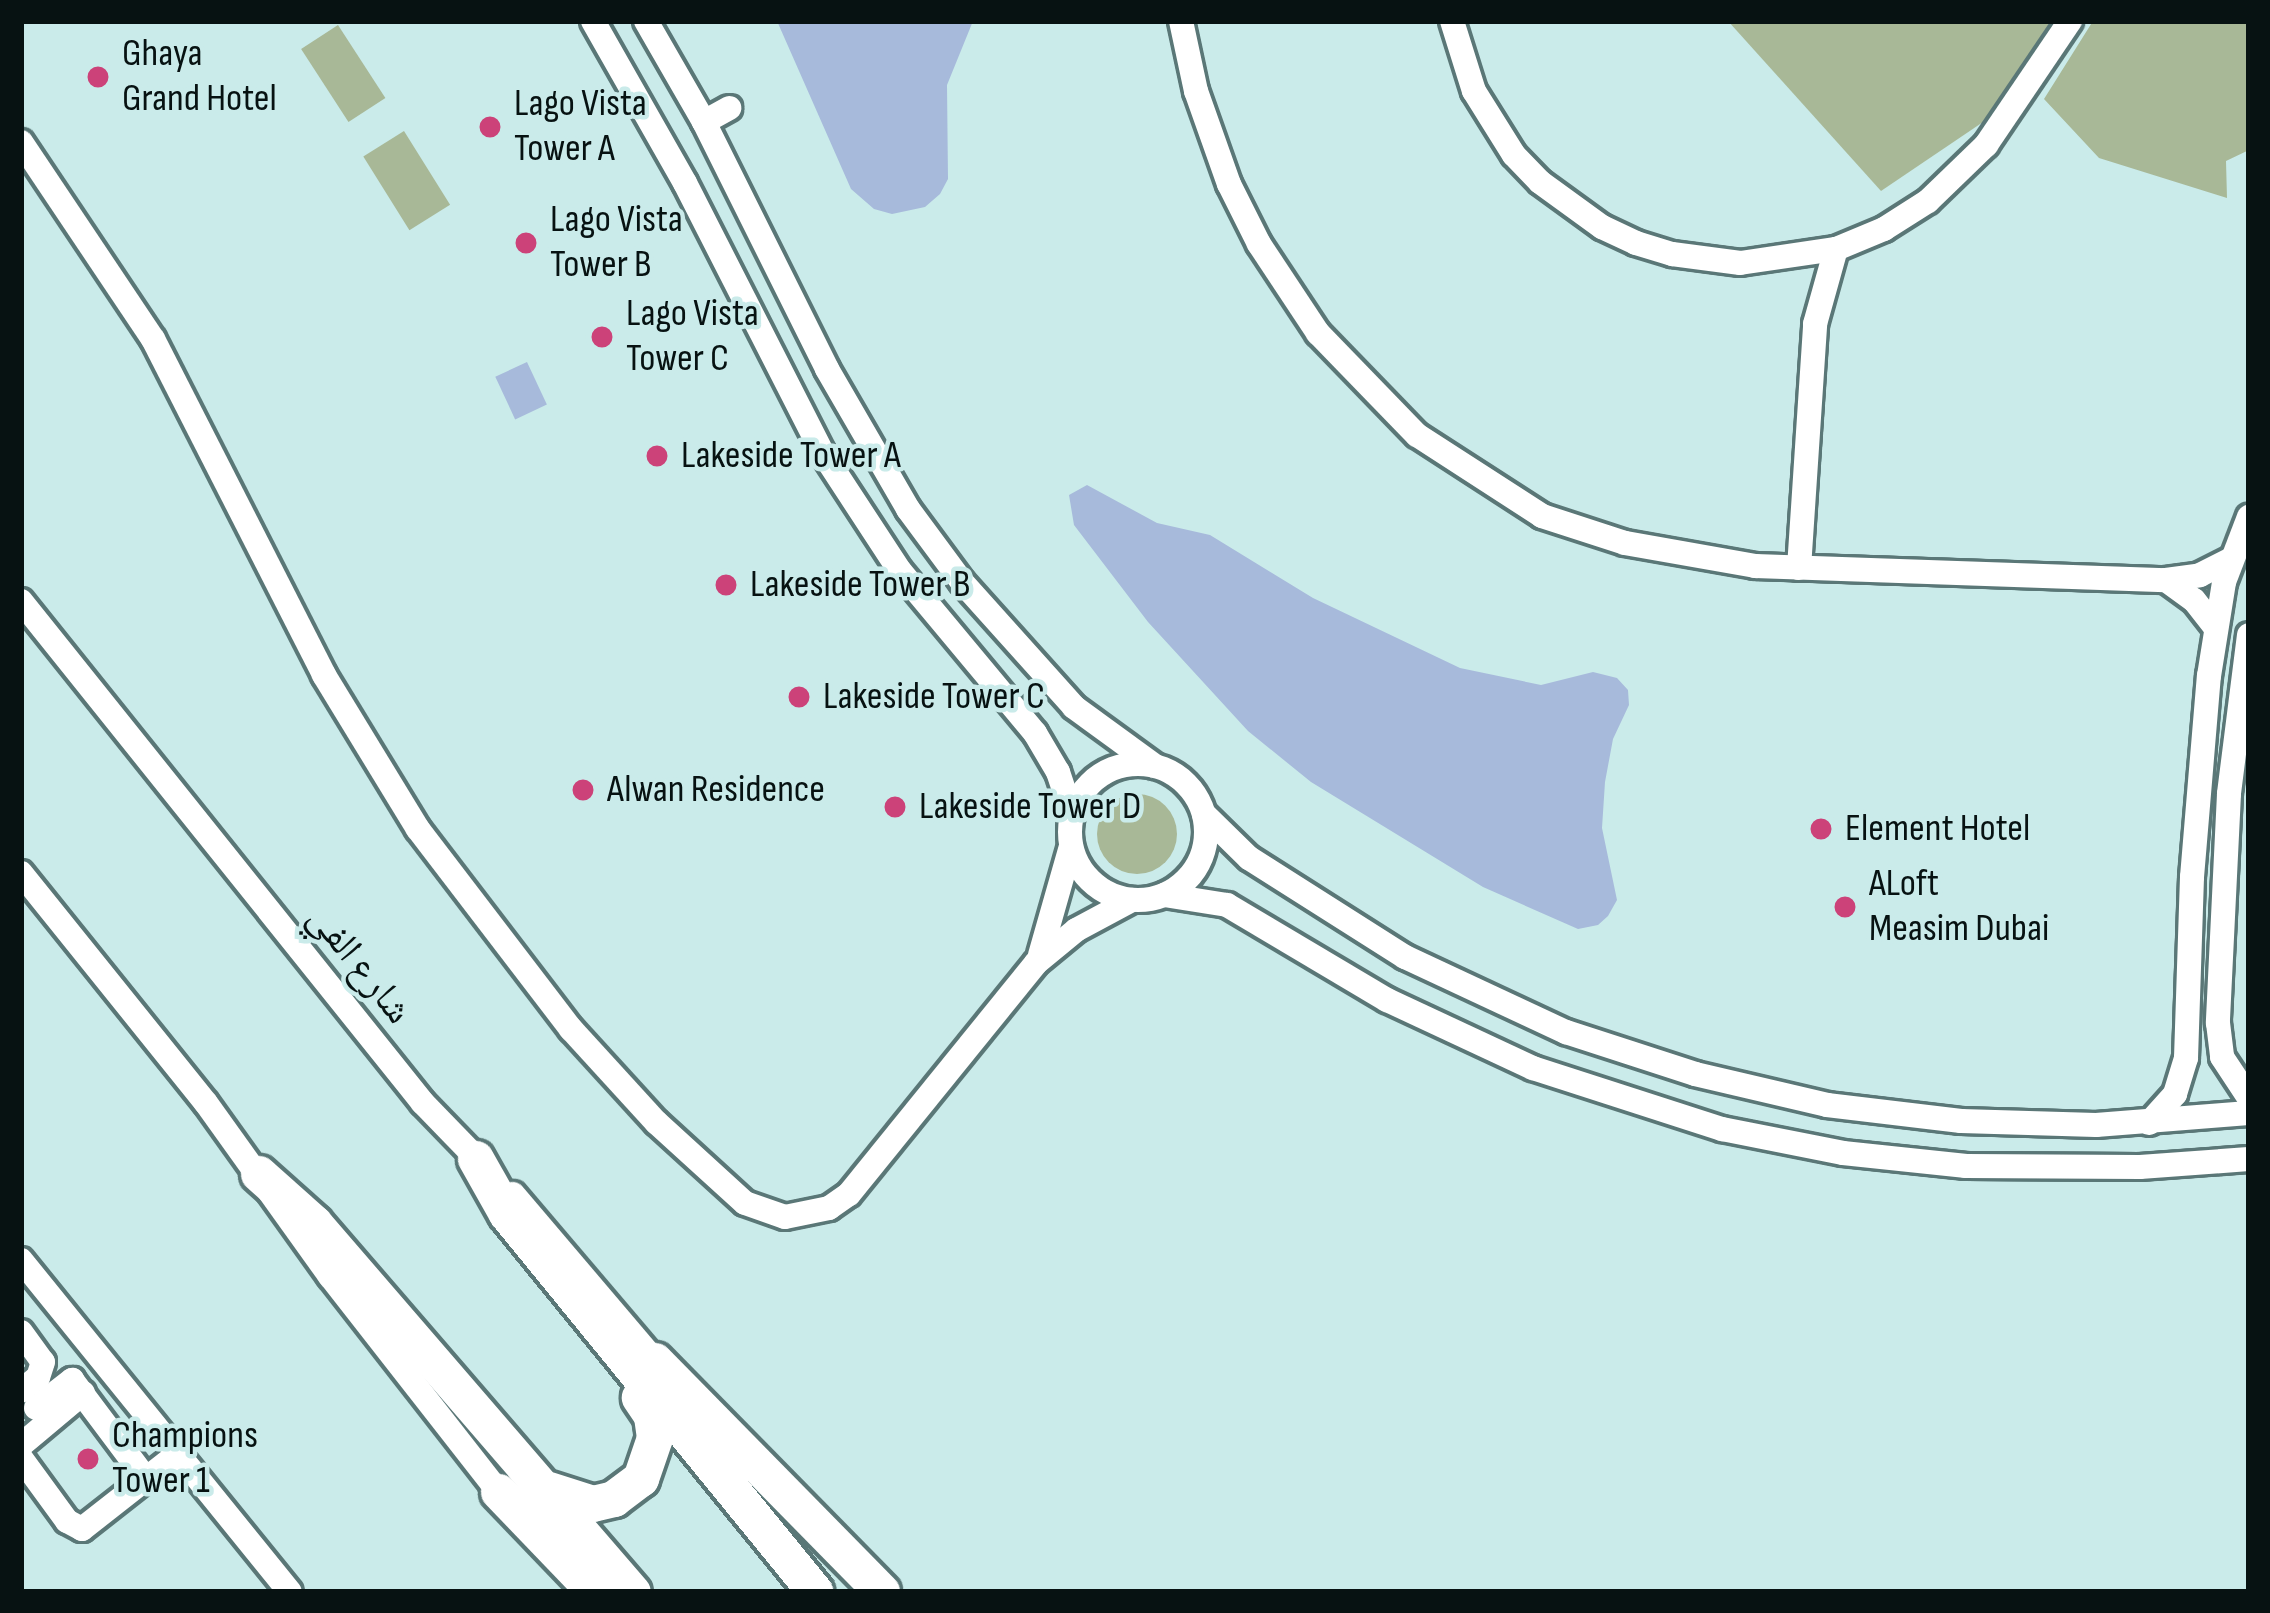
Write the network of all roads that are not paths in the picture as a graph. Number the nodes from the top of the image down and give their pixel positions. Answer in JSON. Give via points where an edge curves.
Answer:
{"nodes":[{"id":1,"x":593,"y":21,"type":"edge"},
{"id":2,"x":646,"y":21,"type":"edge"},
{"id":3,"x":1180,"y":21,"type":"edge"},
{"id":4,"x":1452,"y":21,"type":"edge"},
{"id":5,"x":2070,"y":21,"type":"edge"},
{"id":6,"x":729,"y":108,"type":"dead end"},
{"id":7,"x":704,"y":122,"type":"junction"},
{"id":8,"x":21,"y":142,"type":"edge"},
{"id":9,"x":1836,"y":249,"type":"junction"},
{"id":10,"x":1801,"y":258,"type":"junction"},
{"id":11,"x":807,"y":265,"type":"dead end"},
{"id":12,"x":783,"y":279,"type":"junction"},
{"id":13,"x":1815,"y":324,"type":"junction"},
{"id":14,"x":2249,"y":517,"type":"edge"},
{"id":15,"x":2231,"y":559,"type":"junction"},
{"id":16,"x":1799,"y":568,"type":"junction"},
{"id":17,"x":2166,"y":580,"type":"junction"},
{"id":18,"x":21,"y":601,"type":"edge"},
{"id":19,"x":2215,"y":627,"type":"junction"},
{"id":20,"x":2249,"y":635,"type":"edge"},
{"id":21,"x":1155,"y":766,"type":"junction"},
{"id":22,"x":1072,"y":814,"type":"junction"},
{"id":23,"x":1204,"y":814,"type":"junction"},
{"id":24,"x":1071,"y":846,"type":"junction"},
{"id":25,"x":21,"y":873,"type":"edge"},
{"id":26,"x":1164,"y":896,"type":"junction"},
{"id":27,"x":1132,"y":900,"type":"junction"},
{"id":28,"x":1036,"y":962,"type":"junction"},
{"id":29,"x":2249,"y":1098,"type":"edge"},
{"id":30,"x":2249,"y":1113,"type":"edge"},
{"id":31,"x":2149,"y":1123,"type":"junction"},
{"id":32,"x":476,"y":1159,"type":"junction"},
{"id":33,"x":2249,"y":1159,"type":"edge"},
{"id":34,"x":259,"y":1174,"type":"junction"},
{"id":35,"x":21,"y":1261,"type":"edge"},
{"id":36,"x":21,"y":1332,"type":"edge"},
{"id":37,"x":605,"y":1337,"type":"junction"},
{"id":38,"x":655,"y":1361,"type":"junction"},
{"id":39,"x":78,"y":1387,"type":"junction"},
{"id":40,"x":29,"y":1401,"type":"edge"},
{"id":41,"x":21,"y":1445,"type":"edge"},
{"id":42,"x":179,"y":1453,"type":"junction"},
{"id":43,"x":21,"y":1458,"type":"edge"},
{"id":44,"x":146,"y":1479,"type":"junction"},
{"id":45,"x":541,"y":1484,"type":"junction"},
{"id":46,"x":500,"y":1492,"type":"junction"},
{"id":47,"x":290,"y":1592,"type":"edge"},
{"id":48,"x":568,"y":1592,"type":"edge"},
{"id":49,"x":595,"y":1592,"type":"edge"},
{"id":50,"x":633,"y":1592,"type":"edge"},
{"id":51,"x":815,"y":1592,"type":"edge"},
{"id":52,"x":848,"y":1592,"type":"edge"},
{"id":53,"x":882,"y":1592,"type":"edge"}],
"edges":[{"from":1,"to":22,"type":"street","via":[[752,343],[860,513],[1035,733]]},
{"from":2,"to":7,"type":"street"},
{"from":3,"to":16,"type":"street","via":[[1216,154],[1258,244],[1318,332],[1417,435],[1542,516],[1668,553]]},
{"from":4,"to":10,"type":"street","via":[[1492,124],[1569,206],[1672,254],[1740,263]]},
{"from":5,"to":9,"type":"street","via":[[1959,175],[1895,223]]},
{"from":6,"to":7,"type":"street"},
{"from":7,"to":12,"type":"street"},
{"from":8,"to":28,"type":"street","via":[[153,339],[305,639],[418,830],[571,1029],[751,1219],[808,1231],[843,1212]]},
{"from":9,"to":10,"type":"street"},
{"from":9,"to":13,"type":"street"},
{"from":10,"to":13,"type":"street"},
{"from":11,"to":12,"type":"street"},
{"from":12,"to":21,"type":"street","via":[[873,451],[934,546],[1074,707]]},
{"from":13,"to":16,"type":"street"},
{"from":14,"to":15,"type":"street"},
{"from":15,"to":17,"type":"street"},
{"from":15,"to":19,"type":"street"},
{"from":16,"to":17,"type":"street"},
{"from":17,"to":19,"type":"street"},
{"from":18,"to":32,"type":"street","name":"شارع الفي"},
{"from":19,"to":31,"type":"street","via":[[2195,826],[2186,1058],[2175,1094]]},
{"from":20,"to":29,"type":"street","via":[[2230,778],[2218,1039],[2229,1074]]},
{"from":21,"to":22,"type":"street","via":[[1134,764],[1095,779]]},
{"from":21,"to":23,"type":"street","via":[[1186,784]]},
{"from":22,"to":24,"type":"street"},
{"from":23,"to":26,"type":"street","via":[[1203,853]]},
{"from":23,"to":31,"type":"street","via":[[1249,858],[1368,936],[1504,1006],[1630,1055],[1760,1091],[1894,1114],[2029,1125]]},
{"from":24,"to":27,"type":"street","via":[[1086,877]]},
{"from":24,"to":28,"type":"street"},
{"from":25,"to":34,"type":"street"},
{"from":26,"to":27,"type":"street"},
{"from":26,"to":33,"type":"street","via":[[1227,905],[1387,1000],[1533,1068],[1722,1129],[1966,1166]]},
{"from":27,"to":28,"type":"street"},
{"from":30,"to":31,"type":"street"},
{"from":32,"to":37,"type":"highway","via":[[497,1200]]},
{"from":32,"to":38,"type":"street","name":"شارع الفي"},
{"from":34,"to":45,"type":"highway","via":[[314,1223]]},
{"from":34,"to":46,"type":"street"},
{"from":35,"to":42,"type":"street"},
{"from":36,"to":40,"type":"street","via":[[43,1362]]},
{"from":37,"to":45,"type":"highway","via":[[652,1416],[652,1460],[633,1487],[604,1502],[571,1501]]},
{"from":37,"to":51,"type":"highway"},
{"from":38,"to":52,"type":"highway"},
{"from":38,"to":53,"type":"highway"},
{"from":39,"to":40,"type":"street","via":[[62,1377]]},
{"from":39,"to":41,"type":"street"},
{"from":39,"to":44,"type":"street"},
{"from":42,"to":44,"type":"street"},
{"from":42,"to":47,"type":"street"},
{"from":43,"to":44,"type":"street","via":[[76,1528],[92,1525]]},
{"from":45,"to":50,"type":"highway"},
{"from":46,"to":48,"type":"highway"},
{"from":46,"to":49,"type":"highway"}]}
